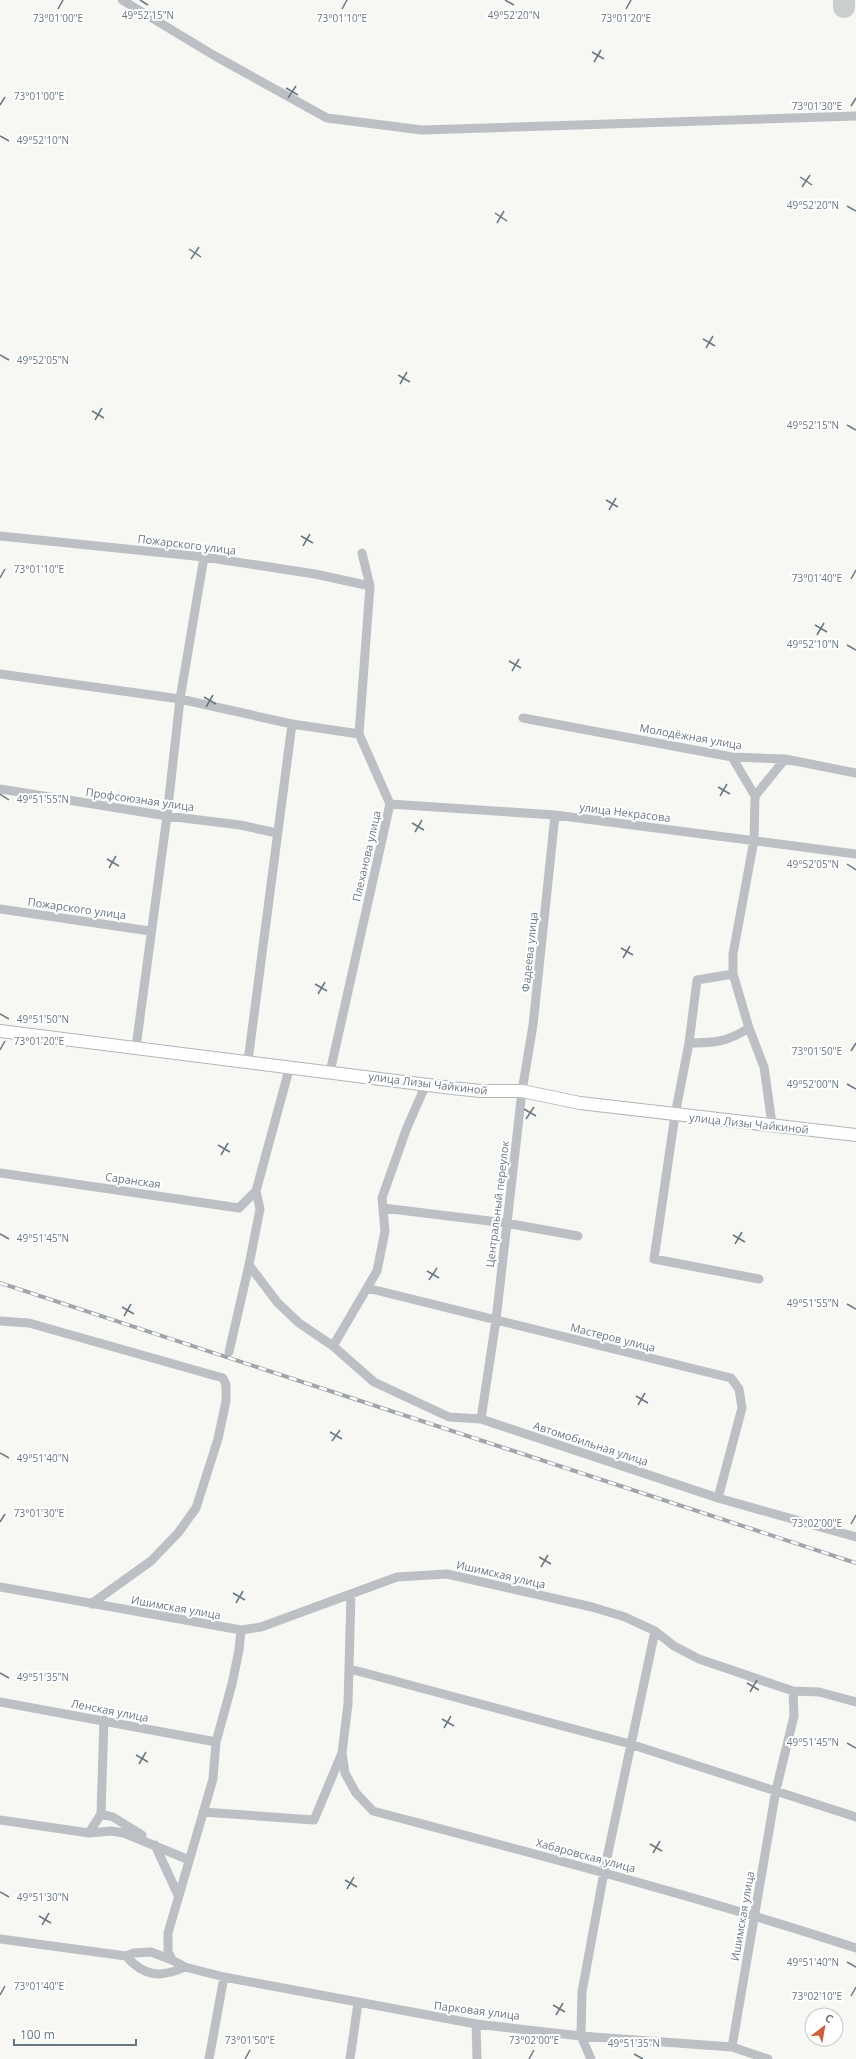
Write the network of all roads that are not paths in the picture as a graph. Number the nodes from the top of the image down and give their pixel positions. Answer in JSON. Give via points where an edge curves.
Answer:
{"nodes":[{"id":1,"x":122,"y":0,"type":"edge"},
{"id":2,"x":856,"y":116,"type":"edge"},
{"id":3,"x":0,"y":536,"type":"edge"},
{"id":4,"x":362,"y":553,"type":"dead end"},
{"id":5,"x":204,"y":557,"type":"junction"},
{"id":6,"x":370,"y":586,"type":"junction"},
{"id":7,"x":0,"y":674,"type":"edge"},
{"id":8,"x":180,"y":699,"type":"junction"},
{"id":9,"x":524,"y":718,"type":"dead end"},
{"id":10,"x":292,"y":724,"type":"junction"},
{"id":11,"x":359,"y":734,"type":"junction"},
{"id":12,"x":732,"y":757,"type":"junction"},
{"id":13,"x":785,"y":759,"type":"junction"},
{"id":14,"x":856,"y":773,"type":"edge"},
{"id":15,"x":0,"y":789,"type":"edge"},
{"id":16,"x":755,"y":796,"type":"junction"},
{"id":17,"x":390,"y":804,"type":"junction"},
{"id":18,"x":555,"y":815,"type":"junction"},
{"id":19,"x":167,"y":816,"type":"junction"},
{"id":20,"x":277,"y":833,"type":"junction"},
{"id":21,"x":754,"y":840,"type":"junction"},
{"id":22,"x":856,"y":854,"type":"edge"},
{"id":23,"x":0,"y":909,"type":"edge"},
{"id":24,"x":150,"y":931,"type":"junction"},
{"id":25,"x":733,"y":974,"type":"junction"},
{"id":26,"x":749,"y":1028,"type":"junction"},
{"id":27,"x":0,"y":1031,"type":"edge"},
{"id":28,"x":690,"y":1043,"type":"junction"},
{"id":29,"x":136,"y":1047,"type":"junction"},
{"id":30,"x":248,"y":1061,"type":"junction"},
{"id":31,"x":290,"y":1066,"type":"junction"},
{"id":32,"x":330,"y":1072,"type":"junction"},
{"id":33,"x":426,"y":1084,"type":"junction"},
{"id":34,"x":522,"y":1091,"type":"junction"},
{"id":35,"x":675,"y":1115,"type":"junction"},
{"id":36,"x":772,"y":1124,"type":"junction"},
{"id":37,"x":856,"y":1135,"type":"edge"},
{"id":38,"x":0,"y":1173,"type":"edge"},
{"id":39,"x":256,"y":1191,"type":"junction"},
{"id":40,"x":383,"y":1208,"type":"junction"},
{"id":41,"x":506,"y":1222,"type":"junction"},
{"id":42,"x":578,"y":1236,"type":"dead end"},
{"id":43,"x":249,"y":1266,"type":"junction"},
{"id":44,"x":759,"y":1279,"type":"dead end"},
{"id":45,"x":367,"y":1288,"type":"junction"},
{"id":46,"x":496,"y":1320,"type":"junction"},
{"id":47,"x":0,"y":1321,"type":"edge"},
{"id":48,"x":333,"y":1346,"type":"junction"},
{"id":49,"x":229,"y":1352,"type":"dead end"},
{"id":50,"x":481,"y":1419,"type":"junction"},
{"id":51,"x":718,"y":1498,"type":"junction"},
{"id":52,"x":856,"y":1537,"type":"edge"},
{"id":53,"x":0,"y":1587,"type":"edge"},
{"id":54,"x":351,"y":1594,"type":"junction"},
{"id":55,"x":91,"y":1604,"type":"junction"},
{"id":56,"x":241,"y":1630,"type":"junction"},
{"id":57,"x":655,"y":1631,"type":"junction"},
{"id":58,"x":350,"y":1669,"type":"junction"},
{"id":59,"x":793,"y":1691,"type":"junction"},
{"id":60,"x":0,"y":1702,"type":"edge"},
{"id":61,"x":856,"y":1702,"type":"edge"},
{"id":62,"x":104,"y":1720,"type":"junction"},
{"id":63,"x":216,"y":1742,"type":"junction"},
{"id":64,"x":630,"y":1744,"type":"junction"},
{"id":65,"x":342,"y":1753,"type":"junction"},
{"id":66,"x":776,"y":1790,"type":"junction"},
{"id":67,"x":203,"y":1812,"type":"junction"},
{"id":68,"x":101,"y":1814,"type":"junction"},
{"id":69,"x":856,"y":1817,"type":"edge"},
{"id":70,"x":0,"y":1820,"type":"edge"},
{"id":71,"x":88,"y":1833,"type":"junction"},
{"id":72,"x":157,"y":1847,"type":"junction"},
{"id":73,"x":189,"y":1860,"type":"junction"},
{"id":74,"x":604,"y":1872,"type":"junction"},
{"id":75,"x":178,"y":1895,"type":"junction"},
{"id":76,"x":754,"y":1914,"type":"junction"},
{"id":77,"x":0,"y":1939,"type":"edge"},
{"id":78,"x":856,"y":1948,"type":"edge"},
{"id":79,"x":126,"y":1956,"type":"junction"},
{"id":80,"x":172,"y":1960,"type":"junction"},
{"id":81,"x":185,"y":1967,"type":"junction"},
{"id":82,"x":224,"y":1977,"type":"junction"},
{"id":83,"x":358,"y":2003,"type":"junction"},
{"id":84,"x":476,"y":2024,"type":"junction"},
{"id":85,"x":581,"y":2036,"type":"junction"},
{"id":86,"x":732,"y":2047,"type":"junction"},
{"id":87,"x":209,"y":2059,"type":"edge"},
{"id":88,"x":350,"y":2059,"type":"edge"},
{"id":89,"x":477,"y":2059,"type":"edge"},
{"id":90,"x":591,"y":2059,"type":"edge"},
{"id":91,"x":768,"y":2059,"type":"edge"}],
"edges":[{"from":1,"to":2,"type":"street","via":[[215,56],[327,118],[422,130]]},
{"from":3,"to":5,"type":"street","name":"Пожарского улица"},
{"from":4,"to":6,"type":"street","name":"Плеханова улица"},
{"from":5,"to":6,"type":"street","name":"Пожарского улица","via":[[315,574]]},
{"from":5,"to":8,"type":"street"},
{"from":6,"to":11,"type":"street","name":"Плеханова улица"},
{"from":7,"to":8,"type":"street"},
{"from":8,"to":10,"type":"street"},
{"from":8,"to":19,"type":"street"},
{"from":9,"to":12,"type":"street","name":"Молодёжная улица"},
{"from":10,"to":11,"type":"street"},
{"from":10,"to":20,"type":"street"},
{"from":11,"to":17,"type":"street","name":"Плеханова улица"},
{"from":12,"to":13,"type":"street","name":"Молодёжная улица"},
{"from":12,"to":16,"type":"street"},
{"from":13,"to":14,"type":"street","name":"Молодёжная улица"},
{"from":13,"to":16,"type":"street"},
{"from":15,"to":19,"type":"street","name":"Профсоюзная улица"},
{"from":16,"to":21,"type":"street"},
{"from":17,"to":18,"type":"street","name":"улица Некрасова"},
{"from":17,"to":32,"type":"street","name":"Плеханова улица"},
{"from":18,"to":21,"type":"street","name":"улица Некрасова"},
{"from":18,"to":34,"type":"street","name":"Фадеева улица","via":[[535,1010]]},
{"from":19,"to":20,"type":"street","name":"Профсоюзная улица","via":[[240,825]]},
{"from":19,"to":24,"type":"street"},
{"from":20,"to":30,"type":"street"},
{"from":21,"to":22,"type":"street","name":"улица Некрасова"},
{"from":21,"to":25,"type":"street","via":[[733,954]]},
{"from":23,"to":24,"type":"street","name":"Пожарского улица"},
{"from":24,"to":29,"type":"street"},
{"from":25,"to":26,"type":"street"},
{"from":25,"to":28,"type":"street","via":[[697,980]]},
{"from":26,"to":28,"type":"street","via":[[734,1038],[718,1043]]},
{"from":26,"to":36,"type":"street","via":[[764,1067]]},
{"from":27,"to":29,"type":"street","name":"улица Лизы Чайкиной"},
{"from":28,"to":35,"type":"street"},
{"from":29,"to":30,"type":"street","name":"улица Лизы Чайкиной"},
{"from":30,"to":31,"type":"street","name":"улица Лизы Чайкиной"},
{"from":31,"to":32,"type":"street","name":"улица Лизы Чайкиной"},
{"from":31,"to":39,"type":"street"},
{"from":32,"to":33,"type":"street","name":"улица Лизы Чайкиной"},
{"from":33,"to":34,"type":"street","name":"улица Лизы Чайкиной","via":[[481,1091]]},
{"from":33,"to":40,"type":"street","via":[[406,1130],[382,1198]]},
{"from":34,"to":35,"type":"street","name":"улица Лизы Чайкиной","via":[[580,1103]]},
{"from":34,"to":41,"type":"street","name":"Центральный переулок"},
{"from":35,"to":36,"type":"street","name":"улица Лизы Чайкиной"},
{"from":35,"to":44,"type":"street","via":[[654,1260]]},
{"from":36,"to":37,"type":"street","name":"улица Лизы Чайкиной"},
{"from":38,"to":39,"type":"street","name":"Саранская","via":[[239,1208]]},
{"from":39,"to":43,"type":"street","via":[[260,1209]]},
{"from":40,"to":41,"type":"street"},
{"from":40,"to":45,"type":"street","via":[[385,1231],[377,1271]]},
{"from":41,"to":42,"type":"street"},
{"from":41,"to":46,"type":"street","name":"Центральный переулок"},
{"from":43,"to":48,"type":"street","name":"Автомобильная улица","via":[[277,1302],[299,1323]]},
{"from":43,"to":49,"type":"street"},
{"from":45,"to":46,"type":"street","name":"Мастеров улица"},
{"from":45,"to":48,"type":"street"},
{"from":46,"to":50,"type":"street","name":"Центральный переулок"},
{"from":46,"to":51,"type":"street","name":"Мастеров улица","via":[[731,1378],[739,1389],[742,1408]]},
{"from":47,"to":55,"type":"street","via":[[29,1323],[164,1361],[223,1378],[226,1385],[226,1400],[218,1439],[196,1508],[178,1533],[151,1561]]},
{"from":48,"to":50,"type":"street","name":"Автомобильная улица","via":[[374,1382],[449,1416]]},
{"from":50,"to":51,"type":"street","name":"Автомобильная улица"},
{"from":51,"to":52,"type":"street","name":"Автомобильная улица"},
{"from":53,"to":55,"type":"street","name":"Ишимская улица"},
{"from":54,"to":56,"type":"street","name":"Ишимская улица","via":[[261,1627]]},
{"from":54,"to":57,"type":"street","name":"Ишимская улица","via":[[397,1577],[447,1574],[592,1607],[625,1617]]},
{"from":54,"to":58,"type":"street","name":"Хабаровская улица"},
{"from":55,"to":56,"type":"street","name":"Ишимская улица"},
{"from":56,"to":63,"type":"street","via":[[239,1650]]},
{"from":57,"to":59,"type":"street","name":"Ишимская улица","via":[[674,1646],[699,1659]]},
{"from":57,"to":64,"type":"street"},
{"from":58,"to":64,"type":"street"},
{"from":58,"to":65,"type":"street","name":"Хабаровская улица"},
{"from":59,"to":61,"type":"street","via":[[819,1692]]},
{"from":59,"to":66,"type":"street","name":"Ишимская улица","via":[[794,1716]]},
{"from":60,"to":62,"type":"street","name":"Ленская улица"},
{"from":62,"to":63,"type":"street","name":"Ленская улица"},
{"from":62,"to":68,"type":"street"},
{"from":63,"to":67,"type":"street","via":[[213,1779]]},
{"from":64,"to":66,"type":"street"},
{"from":64,"to":74,"type":"street"},
{"from":65,"to":67,"type":"street","name":"Хабаровская улица","via":[[314,1820]]},
{"from":65,"to":74,"type":"street","name":"Хабаровская улица","via":[[346,1773],[356,1793],[373,1811]]},
{"from":66,"to":69,"type":"street"},
{"from":66,"to":76,"type":"street","name":"Ишимская улица"},
{"from":67,"to":73,"type":"street"},
{"from":68,"to":71,"type":"street"},
{"from":68,"to":72,"type":"street","via":[[113,1817]]},
{"from":70,"to":71,"type":"street"},
{"from":71,"to":72,"type":"street","via":[[124,1833]]},
{"from":72,"to":73,"type":"street"},
{"from":72,"to":75,"type":"street"},
{"from":73,"to":75,"type":"street"},
{"from":74,"to":76,"type":"street","name":"Хабаровская улица"},
{"from":74,"to":85,"type":"street","via":[[582,1992]]},
{"from":75,"to":80,"type":"street","via":[[166,1943]]},
{"from":76,"to":78,"type":"street","name":"Хабаровская улица"},
{"from":76,"to":86,"type":"street","name":"Ишимская улица"},
{"from":77,"to":79,"type":"street","name":"Парковая улица"},
{"from":79,"to":80,"type":"street","name":"Парковая улица","via":[[134,1952],[151,1952]]},
{"from":79,"to":81,"type":"street","via":[[137,1968],[153,1974],[169,1973]]},
{"from":80,"to":81,"type":"street","name":"Парковая улица"},
{"from":81,"to":82,"type":"street","name":"Парковая улица"},
{"from":82,"to":83,"type":"street","name":"Парковая улица"},
{"from":82,"to":87,"type":"street"},
{"from":83,"to":84,"type":"street","name":"Парковая улица"},
{"from":83,"to":88,"type":"street"},
{"from":84,"to":85,"type":"street","name":"Парковая улица"},
{"from":84,"to":89,"type":"street"},
{"from":85,"to":86,"type":"street","name":"Парковая улица"},
{"from":85,"to":90,"type":"street"},
{"from":86,"to":91,"type":"street","name":"Парковая улица"}]}
